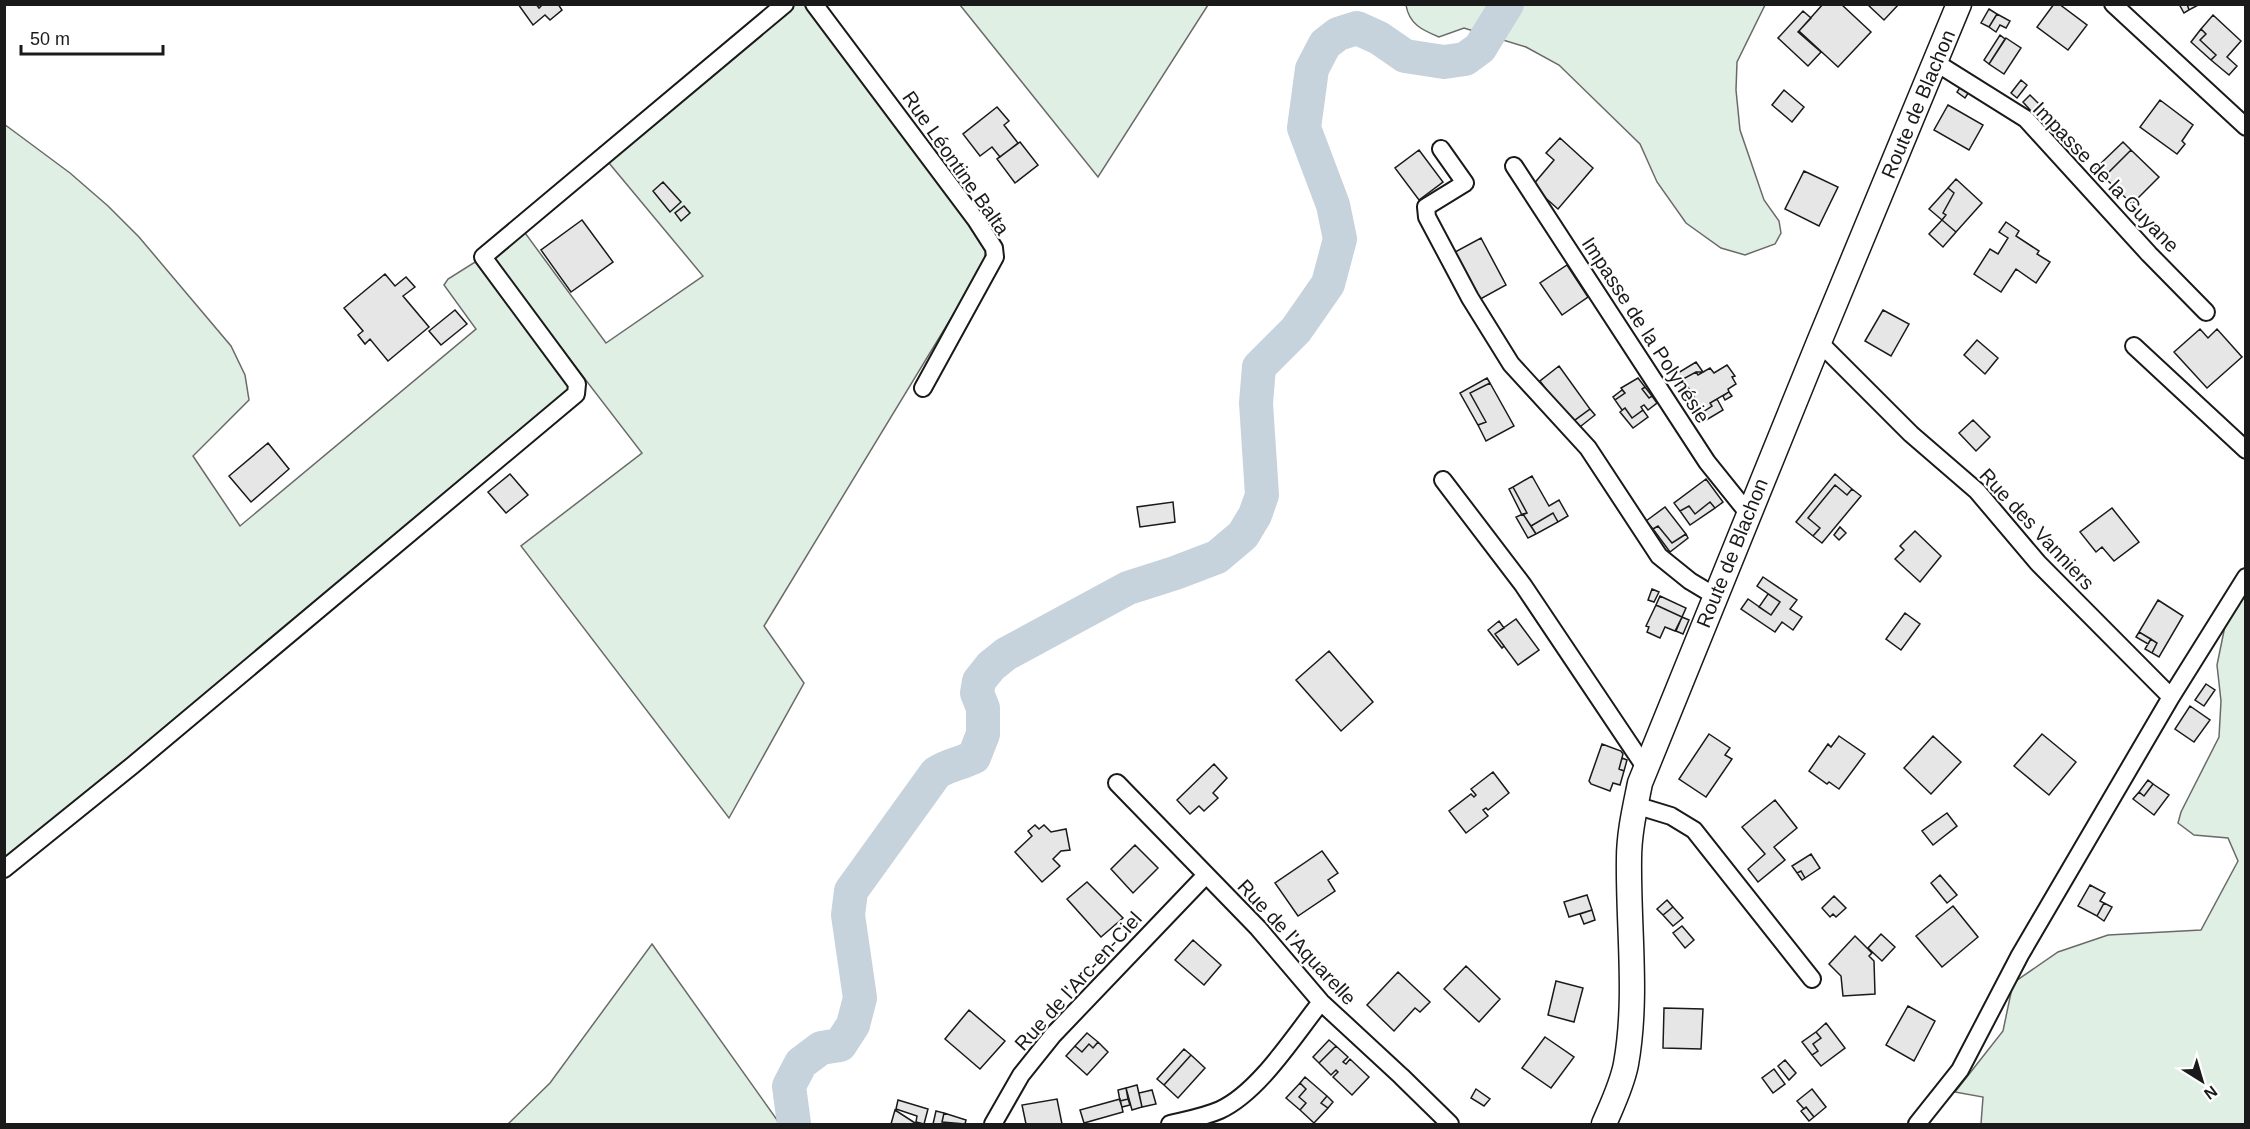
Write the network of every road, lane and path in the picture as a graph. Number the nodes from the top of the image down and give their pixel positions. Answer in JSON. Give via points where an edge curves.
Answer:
{"nodes":[{"id":1,"x":785,"y":4,"type":"edge"},
{"id":2,"x":814,"y":4,"type":"edge"},
{"id":3,"x":1959,"y":4,"type":"edge"},
{"id":4,"x":2113,"y":4,"type":"edge"},
{"id":5,"x":1935,"y":62,"type":"junction"},
{"id":6,"x":2246,"y":127,"type":"edge"},
{"id":7,"x":1441,"y":149,"type":"dead end"},
{"id":8,"x":1514,"y":166,"type":"dead end"},
{"id":9,"x":2206,"y":312,"type":"dead end"},
{"id":10,"x":1819,"y":342,"type":"junction"},
{"id":11,"x":2133,"y":346,"type":"dead end"},
{"id":12,"x":923,"y":388,"type":"dead end"},
{"id":13,"x":2246,"y":450,"type":"edge"},
{"id":14,"x":1443,"y":480,"type":"dead end"},
{"id":15,"x":1748,"y":513,"type":"junction"},
{"id":16,"x":2246,"y":578,"type":"edge"},
{"id":17,"x":1715,"y":596,"type":"junction"},
{"id":18,"x":2172,"y":697,"type":"junction"},
{"id":19,"x":1645,"y":767,"type":"junction"},
{"id":20,"x":1117,"y":783,"type":"dead end"},
{"id":21,"x":1635,"y":806,"type":"junction"},
{"id":22,"x":4,"y":869,"type":"edge"},
{"id":23,"x":1205,"y":876,"type":"junction"},
{"id":24,"x":1812,"y":979,"type":"dead end"},
{"id":25,"x":1321,"y":1002,"type":"junction"},
{"id":26,"x":993,"y":1125,"type":"edge"},
{"id":27,"x":1170,"y":1125,"type":"edge"},
{"id":28,"x":1450,"y":1125,"type":"edge"},
{"id":29,"x":1604,"y":1125,"type":"edge"},
{"id":30,"x":1917,"y":1125,"type":"edge"}],
"edges":[{"from":1,"to":22,"type":"street","via":[[483,257],[577,384],[576,394]]},
{"from":2,"to":12,"type":"street","name":"Rue Léontine Balta","via":[[994,248],[994,257]]},
{"from":3,"to":5,"type":"street","name":"Route de Blachon"},
{"from":4,"to":6,"type":"street"},
{"from":5,"to":9,"type":"street","name":"Impasse de la Guyane","via":[[2026,119]]},
{"from":5,"to":10,"type":"street","name":"Route de Blachon"},
{"from":7,"to":17,"type":"street","via":[[1465,183],[1426,207],[1427,218],[1470,298],[1511,364],[1588,448],[1659,556]]},
{"from":8,"to":15,"type":"street","name":"Impasse de la Polynésie","via":[[1707,462]]},
{"from":10,"to":15,"type":"street","name":"Route de Blachon"},
{"from":10,"to":18,"type":"street","name":"Rue des Vanniers","via":[[1911,434],[1985,499],[2038,563]]},
{"from":11,"to":13,"type":"street"},
{"from":14,"to":19,"type":"street","via":[[1523,585]]},
{"from":15,"to":17,"type":"street","name":"Route de Blachon"},
{"from":16,"to":18,"type":"street"},
{"from":17,"to":19,"type":"street","name":"Route de Blachon"},
{"from":18,"to":30,"type":"street","via":[[2020,955],[1960,1070]]},
{"from":19,"to":21,"type":"street","name":"Route de Blachon"},
{"from":20,"to":23,"type":"street","name":"Rue de l'Aquarelle"},
{"from":21,"to":24,"type":"street","via":[[1671,816],[1694,830]]},
{"from":21,"to":29,"type":"street","name":"Route de Blachon","via":[[1629,857],[1631,967],[1627,1049],[1625,1066]]},
{"from":23,"to":25,"type":"street","name":"Rue de l'Aquarelle","via":[[1258,928]]},
{"from":23,"to":26,"type":"street","name":"Rue de l'Arc-en-Ciel","via":[[1053,1035],[1021,1075]]},
{"from":25,"to":27,"type":"street","via":[[1261,1077],[1237,1100],[1219,1110]]},
{"from":25,"to":28,"type":"street","name":"Rue de l'Aquarelle"}]}
